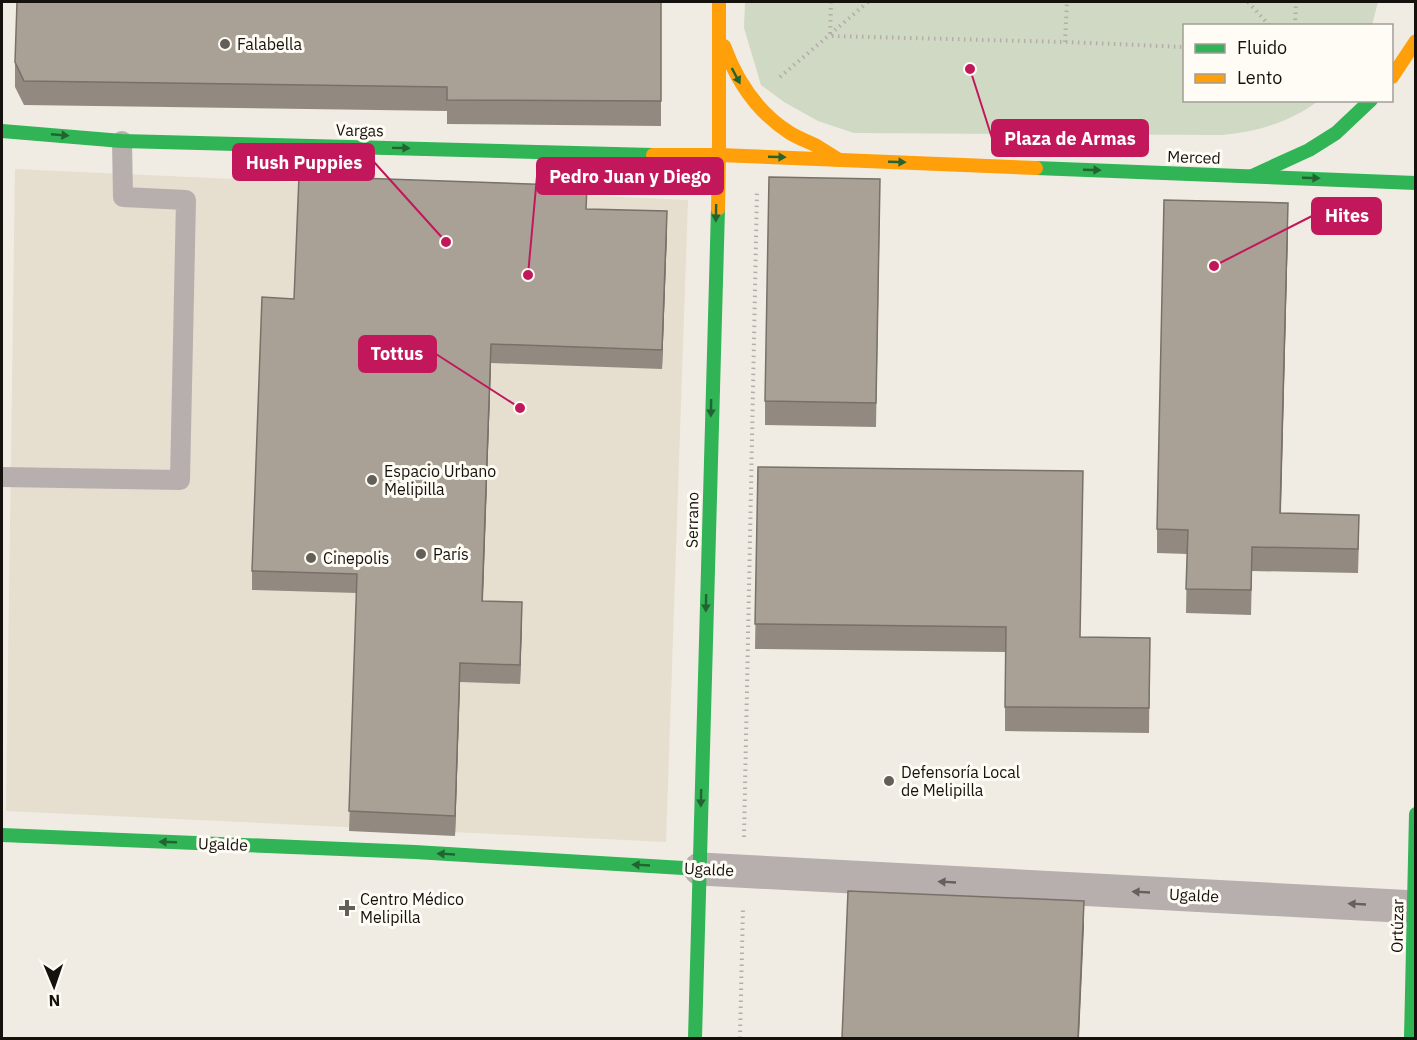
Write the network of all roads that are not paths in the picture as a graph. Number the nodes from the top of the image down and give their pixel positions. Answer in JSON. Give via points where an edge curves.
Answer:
{"nodes":[{"id":1,"x":719,"y":2,"type":"edge"},
{"id":2,"x":719,"y":20,"type":"junction"},
{"id":3,"x":1416,"y":41,"type":"edge"},
{"id":4,"x":1393,"y":76,"type":"edge"},
{"id":5,"x":1369,"y":102,"type":"edge"},
{"id":6,"x":2,"y":131,"type":"edge"},
{"id":7,"x":122,"y":141,"type":"junction"},
{"id":8,"x":719,"y":155,"type":"junction"},
{"id":9,"x":839,"y":160,"type":"junction"},
{"id":10,"x":1252,"y":176,"type":"junction"},
{"id":11,"x":1416,"y":183,"type":"edge"},
{"id":12,"x":2,"y":477,"type":"edge"},
{"id":13,"x":1416,"y":814,"type":"edge"},
{"id":14,"x":2,"y":835,"type":"edge"},
{"id":15,"x":699,"y":869,"type":"junction"},
{"id":16,"x":1415,"y":907,"type":"edge"},
{"id":17,"x":695,"y":1038,"type":"edge"},
{"id":18,"x":1411,"y":1038,"type":"edge"}],
"edges":[{"from":1,"to":2,"type":"main road","name":"Serrano"},
{"from":2,"to":8,"type":"main road","name":"Serrano"},
{"from":2,"to":9,"type":"main road","one_way":true,"via":[[729,62],[752,101],[791,134]]},
{"from":3,"to":4,"type":"main road"},
{"from":5,"to":10,"type":"main road","via":[[1336,133]]},
{"from":6,"to":7,"type":"main road","name":"Vargas","one_way":true},
{"from":7,"to":8,"type":"main road","name":"Vargas","one_way":true},
{"from":7,"to":12,"type":"lane","via":[[123,197],[186,200],[180,480]]},
{"from":8,"to":9,"type":"main road","name":"Merced","one_way":true},
{"from":8,"to":15,"type":"main road","name":"Serrano","one_way":true},
{"from":9,"to":10,"type":"main road","name":"Merced","one_way":true},
{"from":10,"to":11,"type":"main road","name":"Merced","one_way":true},
{"from":13,"to":16,"type":"main road","name":"Ortúzar"},
{"from":15,"to":14,"type":"main road","name":"Ugalde","one_way":true,"via":[[403,851]]},
{"from":16,"to":15,"type":"street","name":"Ugalde","one_way":true},
{"from":15,"to":17,"type":"main road","name":"Serrano"},
{"from":16,"to":18,"type":"main road","name":"Ortúzar"}]}
